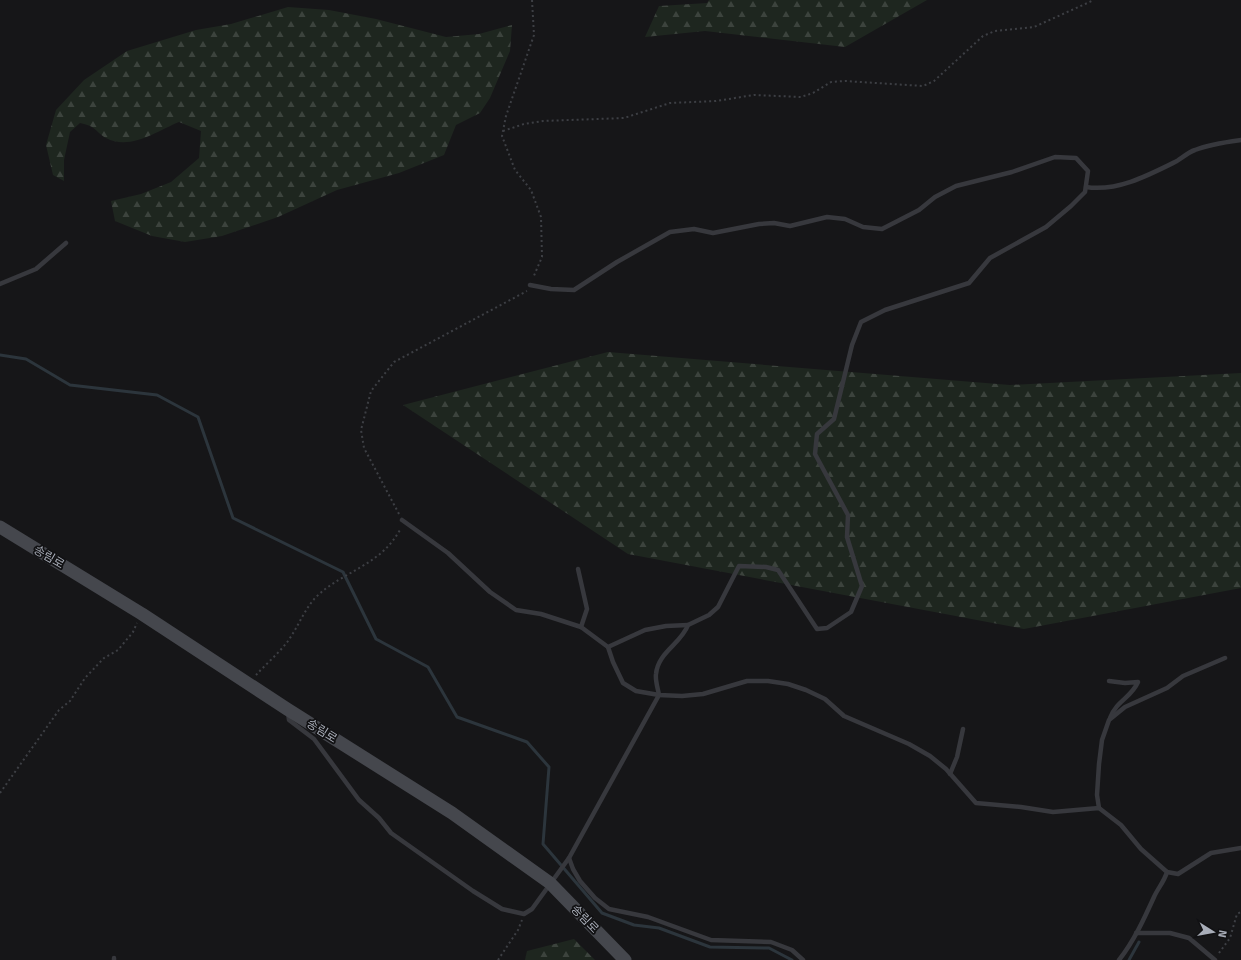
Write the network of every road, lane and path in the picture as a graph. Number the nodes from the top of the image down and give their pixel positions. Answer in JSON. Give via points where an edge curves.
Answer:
{"nodes":[{"id":1,"x":532,"y":0,"type":"edge"},
{"id":2,"x":1094,"y":0,"type":"edge"},
{"id":3,"x":503,"y":131,"type":"junction"},
{"id":4,"x":1241,"y":140,"type":"edge"},
{"id":5,"x":1086,"y":187,"type":"junction"},
{"id":6,"x":66,"y":243,"type":"dead end"},
{"id":7,"x":0,"y":284,"type":"edge"},
{"id":8,"x":530,"y":285,"type":"junction"},
{"id":9,"x":402,"y":520,"type":"junction"},
{"id":10,"x":0,"y":527,"type":"edge"},
{"id":11,"x":578,"y":569,"type":"dead end"},
{"id":12,"x":142,"y":614,"type":"junction"},
{"id":13,"x":688,"y":625,"type":"junction"},
{"id":14,"x":581,"y":627,"type":"junction"},
{"id":15,"x":608,"y":647,"type":"junction"},
{"id":16,"x":1225,"y":658,"type":"dead end"},
{"id":17,"x":1109,"y":681,"type":"dead end"},
{"id":18,"x":249,"y":683,"type":"junction"},
{"id":19,"x":659,"y":695,"type":"junction"},
{"id":20,"x":287,"y":709,"type":"junction"},
{"id":21,"x":1109,"y":720,"type":"junction"},
{"id":22,"x":963,"y":729,"type":"dead end"},
{"id":23,"x":950,"y":774,"type":"junction"},
{"id":24,"x":0,"y":793,"type":"edge"},
{"id":25,"x":1099,"y":808,"type":"junction"},
{"id":26,"x":1241,"y":848,"type":"edge"},
{"id":27,"x":569,"y":858,"type":"junction"},
{"id":28,"x":1167,"y":872,"type":"junction"},
{"id":29,"x":550,"y":884,"type":"junction"},
{"id":30,"x":1241,"y":912,"type":"edge"},
{"id":31,"x":524,"y":914,"type":"junction"},
{"id":32,"x":1136,"y":933,"type":"junction"},
{"id":33,"x":498,"y":960,"type":"edge"},
{"id":34,"x":625,"y":960,"type":"edge"},
{"id":35,"x":804,"y":960,"type":"edge"},
{"id":36,"x":1119,"y":960,"type":"edge"},
{"id":37,"x":1215,"y":960,"type":"edge"}],
"edges":[{"from":1,"to":3,"type":"path","via":[[534,35]]},
{"from":2,"to":3,"type":"path","via":[[1034,27],[995,31],[983,36],[934,81],[923,86],[831,82],[801,97],[754,95],[716,101],[670,103],[624,118],[543,121]]},
{"from":3,"to":8,"type":"path","via":[[502,136],[515,170],[532,190],[541,217],[542,257]]},
{"from":4,"to":5,"type":"lane","via":[[1195,150],[1177,161],[1122,185],[1100,189]]},
{"from":5,"to":8,"type":"lane","via":[[1088,171],[1076,158],[1055,157],[1012,172],[956,186],[935,197],[919,210],[882,228],[863,227],[844,219],[827,217],[790,226],[774,222],[713,233],[694,229],[670,232],[574,290]]},
{"from":5,"to":13,"type":"lane","via":[[1085,192],[1046,227],[990,258],[969,283],[885,310],[861,322],[852,345],[834,419],[817,434],[815,454],[848,515],[847,537],[862,586],[851,612],[827,628],[816,629],[778,570],[739,566],[718,607],[710,615]]},
{"from":6,"to":7,"type":"lane","via":[[36,269]]},
{"from":8,"to":9,"type":"path","via":[[527,291],[394,362],[371,391],[361,430],[364,448]]},
{"from":9,"to":14,"type":"lane","via":[[448,553],[490,592],[516,610],[540,614]]},
{"from":9,"to":18,"type":"path","via":[[401,528],[394,539],[374,560],[339,580],[316,598],[287,642]]},
{"from":10,"to":12,"type":"main road","name":"송림로"},
{"from":11,"to":14,"type":"lane","via":[[587,609]]},
{"from":12,"to":18,"type":"main road","name":"송림로"},
{"from":12,"to":24,"type":"path","via":[[133,632],[118,650],[99,663],[85,678],[70,701],[59,710]]},
{"from":13,"to":15,"type":"lane","via":[[645,630]]},
{"from":13,"to":19,"type":"lane","via":[[684,634],[663,654],[656,674]]},
{"from":14,"to":15,"type":"lane"},
{"from":15,"to":19,"type":"lane","via":[[623,683],[636,691]]},
{"from":16,"to":21,"type":"lane","via":[[1183,676],[1167,688],[1125,707]]},
{"from":17,"to":21,"type":"lane","via":[[1138,682],[1134,691],[1114,708]]},
{"from":18,"to":20,"type":"main road","name":"송림로"},
{"from":19,"to":23,"type":"lane","via":[[703,694],[747,681],[788,684],[825,699],[844,716],[914,747],[930,756]]},
{"from":19,"to":27,"type":"lane"},
{"from":20,"to":29,"type":"main road","name":"송림로","via":[[452,813]]},
{"from":20,"to":31,"type":"lane","via":[[289,720],[314,739],[359,800],[391,833],[502,909]]},
{"from":21,"to":25,"type":"lane","via":[[1102,740],[1099,764]]},
{"from":22,"to":23,"type":"lane","via":[[957,757]]},
{"from":23,"to":25,"type":"lane","via":[[976,803],[1021,806],[1053,812]]},
{"from":25,"to":28,"type":"lane","via":[[1121,825],[1141,849]]},
{"from":26,"to":28,"type":"lane","via":[[1211,853],[1178,874]]},
{"from":27,"to":29,"type":"lane"},
{"from":27,"to":35,"type":"lane","via":[[580,881],[609,909],[648,917],[711,940],[770,942],[792,950]]},
{"from":28,"to":32,"type":"lane","via":[[1164,883]]},
{"from":29,"to":31,"type":"lane","via":[[532,909]]},
{"from":29,"to":34,"type":"main road","name":"송림로"},
{"from":30,"to":37,"type":"path","via":[[1237,914],[1230,938]]},
{"from":31,"to":33,"type":"path","via":[[518,930]]},
{"from":32,"to":36,"type":"lane"},
{"from":32,"to":37,"type":"lane","via":[[1170,934],[1189,938]]}]}
